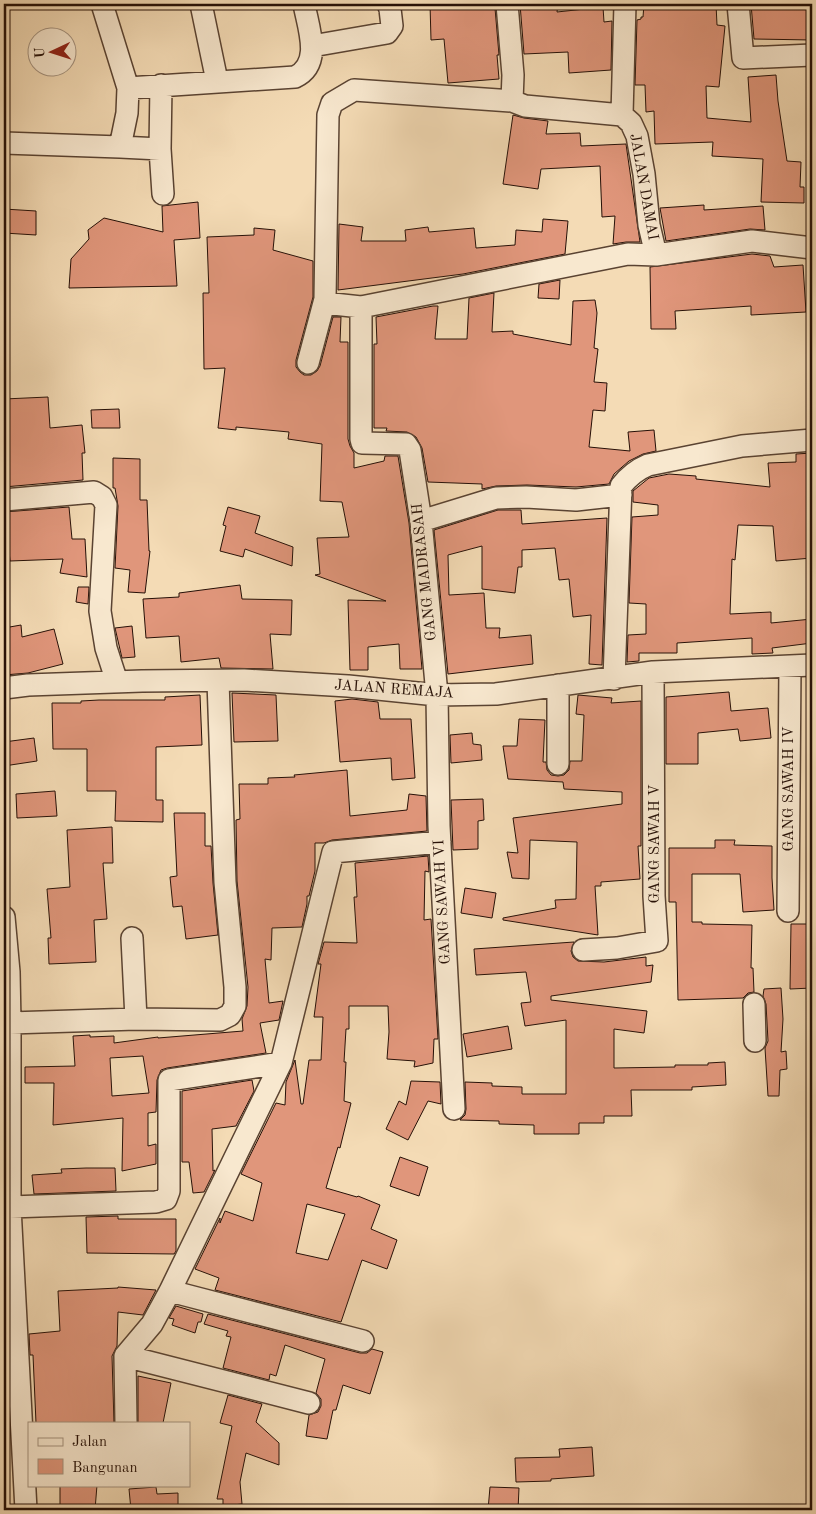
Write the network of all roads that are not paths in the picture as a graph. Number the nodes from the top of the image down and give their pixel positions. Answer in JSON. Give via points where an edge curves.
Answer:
{"nodes":[{"id":1,"x":102,"y":4,"type":"edge"},
{"id":2,"x":201,"y":4,"type":"edge"},
{"id":3,"x":304,"y":4,"type":"edge"},
{"id":4,"x":388,"y":4,"type":"edge"},
{"id":5,"x":507,"y":4,"type":"edge"},
{"id":6,"x":625,"y":4,"type":"edge"},
{"id":7,"x":738,"y":4,"type":"edge"},
{"id":8,"x":312,"y":46,"type":"junction"},
{"id":9,"x":812,"y":55,"type":"edge"},
{"id":10,"x":217,"y":81,"type":"junction"},
{"id":11,"x":160,"y":85,"type":"junction"},
{"id":12,"x":128,"y":88,"type":"junction"},
{"id":13,"x":512,"y":101,"type":"junction"},
{"id":14,"x":622,"y":115,"type":"junction"},
{"id":15,"x":4,"y":143,"type":"edge"},
{"id":16,"x":120,"y":147,"type":"junction"},
{"id":17,"x":160,"y":149,"type":"junction"},
{"id":18,"x":163,"y":194,"type":"dead end"},
{"id":19,"x":812,"y":248,"type":"edge"},
{"id":20,"x":656,"y":255,"type":"junction"},
{"id":21,"x":324,"y":303,"type":"junction"},
{"id":22,"x":361,"y":307,"type":"junction"},
{"id":23,"x":308,"y":363,"type":"dead end"},
{"id":24,"x":812,"y":440,"type":"edge"},
{"id":25,"x":621,"y":495,"type":"junction"},
{"id":26,"x":4,"y":500,"type":"edge"},
{"id":27,"x":421,"y":520,"type":"junction"},
{"id":28,"x":812,"y":665,"type":"edge"},
{"id":29,"x":790,"y":666,"type":"junction"},
{"id":30,"x":653,"y":672,"type":"junction"},
{"id":31,"x":614,"y":679,"type":"junction"},
{"id":32,"x":218,"y":681,"type":"junction"},
{"id":33,"x":117,"y":682,"type":"junction"},
{"id":34,"x":558,"y":685,"type":"junction"},
{"id":35,"x":4,"y":688,"type":"edge"},
{"id":36,"x":437,"y":696,"type":"junction"},
{"id":37,"x":558,"y":764,"type":"dead end"},
{"id":38,"x":440,"y":842,"type":"junction"},
{"id":39,"x":788,"y":911,"type":"dead end"},
{"id":40,"x":4,"y":917,"type":"edge"},
{"id":41,"x":132,"y":938,"type":"dead end"},
{"id":42,"x":583,"y":950,"type":"dead end"},
{"id":43,"x":7,"y":998,"type":"edge"},
{"id":44,"x":754,"y":1004,"type":"dead end"},
{"id":45,"x":136,"y":1019,"type":"junction"},
{"id":46,"x":10,"y":1023,"type":"junction"},
{"id":47,"x":755,"y":1041,"type":"dead end"},
{"id":48,"x":281,"y":1063,"type":"junction"},
{"id":49,"x":454,"y":1109,"type":"dead end"},
{"id":50,"x":10,"y":1207,"type":"junction"},
{"id":51,"x":170,"y":1290,"type":"junction"},
{"id":52,"x":363,"y":1341,"type":"dead end"},
{"id":53,"x":124,"y":1356,"type":"junction"},
{"id":54,"x":309,"y":1404,"type":"dead end"},
{"id":55,"x":126,"y":1422,"type":"edge"},
{"id":56,"x":26,"y":1468,"type":"edge"},
{"id":57,"x":26,"y":1510,"type":"edge"}],
"edges":[{"from":1,"to":12,"type":"street"},
{"from":2,"to":10,"type":"street"},
{"from":3,"to":8,"type":"street"},
{"from":4,"to":8,"type":"street","via":[[392,26],[386,33]]},
{"from":5,"to":13,"type":"street"},
{"from":6,"to":14,"type":"street"},
{"from":7,"to":9,"type":"street","via":[[743,58]]},
{"from":8,"to":10,"type":"street","via":[[310,64],[295,77]]},
{"from":10,"to":11,"type":"street"},
{"from":11,"to":12,"type":"street"},
{"from":11,"to":17,"type":"street"},
{"from":12,"to":16,"type":"street"},
{"from":13,"to":14,"type":"street","name":"JALAN DAMAI","via":[[525,106]]},
{"from":13,"to":21,"type":"street","name":"JALAN DAMAI","via":[[354,90],[332,103],[328,115]]},
{"from":14,"to":20,"type":"street","name":"JALAN DAMAI","via":[[631,123],[637,136]]},
{"from":15,"to":16,"type":"street"},
{"from":16,"to":17,"type":"street"},
{"from":17,"to":18,"type":"street"},
{"from":19,"to":20,"type":"street","name":"JALAN DAMAI","via":[[752,240]]},
{"from":20,"to":22,"type":"street","via":[[628,254]]},
{"from":21,"to":22,"type":"street"},
{"from":21,"to":23,"type":"street"},
{"from":22,"to":27,"type":"street","name":"GANG MADRASAH","via":[[362,443],[406,444],[410,450]]},
{"from":24,"to":25,"type":"street","via":[[742,446],[648,465],[635,470],[626,479],[621,486]]},
{"from":25,"to":27,"type":"street","via":[[576,500],[496,498]]},
{"from":25,"to":31,"type":"street"},
{"from":26,"to":33,"type":"street","via":[[94,492],[102,497],[106,505],[100,611],[106,648]]},
{"from":27,"to":36,"type":"street","name":"GANG MADRASAH"},
{"from":28,"to":29,"type":"street","name":"JALAN REMAJA"},
{"from":29,"to":30,"type":"street","name":"JALAN REMAJA"},
{"from":29,"to":39,"type":"street","name":"GANG SAWAH IV"},
{"from":30,"to":31,"type":"street","name":"JALAN REMAJA"},
{"from":30,"to":42,"type":"street","name":"GANG SAWAH V","via":[[657,941]]},
{"from":31,"to":34,"type":"street","name":"JALAN REMAJA"},
{"from":32,"to":33,"type":"street","name":"JALAN REMAJA"},
{"from":32,"to":36,"type":"street","name":"JALAN REMAJA","via":[[348,686]]},
{"from":32,"to":45,"type":"street","via":[[225,882],[235,1006],[220,1020]]},
{"from":33,"to":35,"type":"street","name":"JALAN REMAJA"},
{"from":34,"to":36,"type":"street","name":"JALAN REMAJA","via":[[496,694]]},
{"from":34,"to":37,"type":"street"},
{"from":36,"to":38,"type":"street","name":"GANG SAWAH VI"},
{"from":38,"to":48,"type":"street","via":[[333,852]]},
{"from":38,"to":49,"type":"street","name":"GANG SAWAH VI"},
{"from":40,"to":43,"type":"street"},
{"from":41,"to":45,"type":"street"},
{"from":43,"to":46,"type":"street"},
{"from":44,"to":47,"type":"street"},
{"from":45,"to":46,"type":"street"},
{"from":46,"to":50,"type":"street"},
{"from":48,"to":50,"type":"street","via":[[169,1080],[169,1190],[166,1199]]},
{"from":48,"to":51,"type":"street"},
{"from":50,"to":56,"type":"street"},
{"from":51,"to":52,"type":"street"},
{"from":51,"to":53,"type":"street","via":[[152,1324]]},
{"from":53,"to":54,"type":"street"},
{"from":53,"to":55,"type":"street"},
{"from":56,"to":57,"type":"street"}]}
